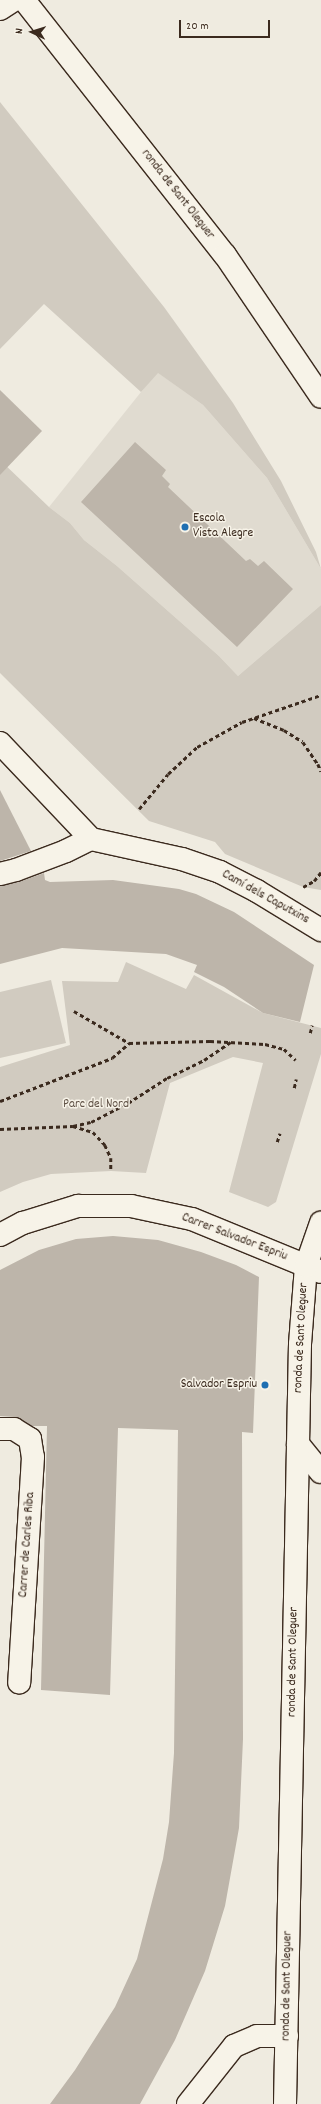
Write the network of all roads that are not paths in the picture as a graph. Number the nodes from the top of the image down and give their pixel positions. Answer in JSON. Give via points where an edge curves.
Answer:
{"nodes":[{"id":1,"x":14,"y":0,"type":"edge"},
{"id":2,"x":24,"y":0,"type":"edge"},
{"id":3,"x":0,"y":9,"type":"edge"},
{"id":4,"x":321,"y":398,"type":"edge"},
{"id":5,"x":0,"y":742,"type":"edge"},
{"id":6,"x":91,"y":839,"type":"junction"},
{"id":7,"x":0,"y":874,"type":"edge"},
{"id":8,"x":321,"y":930,"type":"edge"},
{"id":9,"x":321,"y":1223,"type":"edge"},
{"id":10,"x":0,"y":1236,"type":"edge"},
{"id":11,"x":314,"y":1269,"type":"edge"},
{"id":12,"x":0,"y":1429,"type":"edge"},
{"id":13,"x":298,"y":1444,"type":"junction"},
{"id":14,"x":321,"y":1472,"type":"edge"},
{"id":15,"x":18,"y":1683,"type":"dead end"},
{"id":16,"x":287,"y":2036,"type":"junction"},
{"id":17,"x":188,"y":2104,"type":"edge"},
{"id":18,"x":286,"y":2104,"type":"edge"}],
"edges":[{"from":1,"to":3,"type":"street"},
{"from":2,"to":4,"type":"street","name":"ronda de Sant Oleguer","via":[[225,255]]},
{"from":5,"to":6,"type":"street"},
{"from":6,"to":7,"type":"street","via":[[66,851]]},
{"from":6,"to":8,"type":"street","name":"Camí dels Caputxins","via":[[182,859],[220,872]]},
{"from":9,"to":11,"type":"street","name":"ronda de Sant Oleguer"},
{"from":10,"to":11,"type":"street","name":"Carrer Salvador Espriu","via":[[23,1223],[78,1206],[131,1206],[192,1219]]},
{"from":11,"to":13,"type":"street","name":"ronda de Sant Oleguer","via":[[300,1344]]},
{"from":12,"to":15,"type":"street","name":"Carrer de Carles Riba","via":[[14,1429],[30,1439],[33,1458]]},
{"from":13,"to":14,"type":"street"},
{"from":13,"to":16,"type":"street","name":"ronda de Sant Oleguer"},
{"from":16,"to":17,"type":"street","via":[[257,2036],[234,2046]]},
{"from":16,"to":18,"type":"street","name":"ronda de Sant Oleguer"}]}
